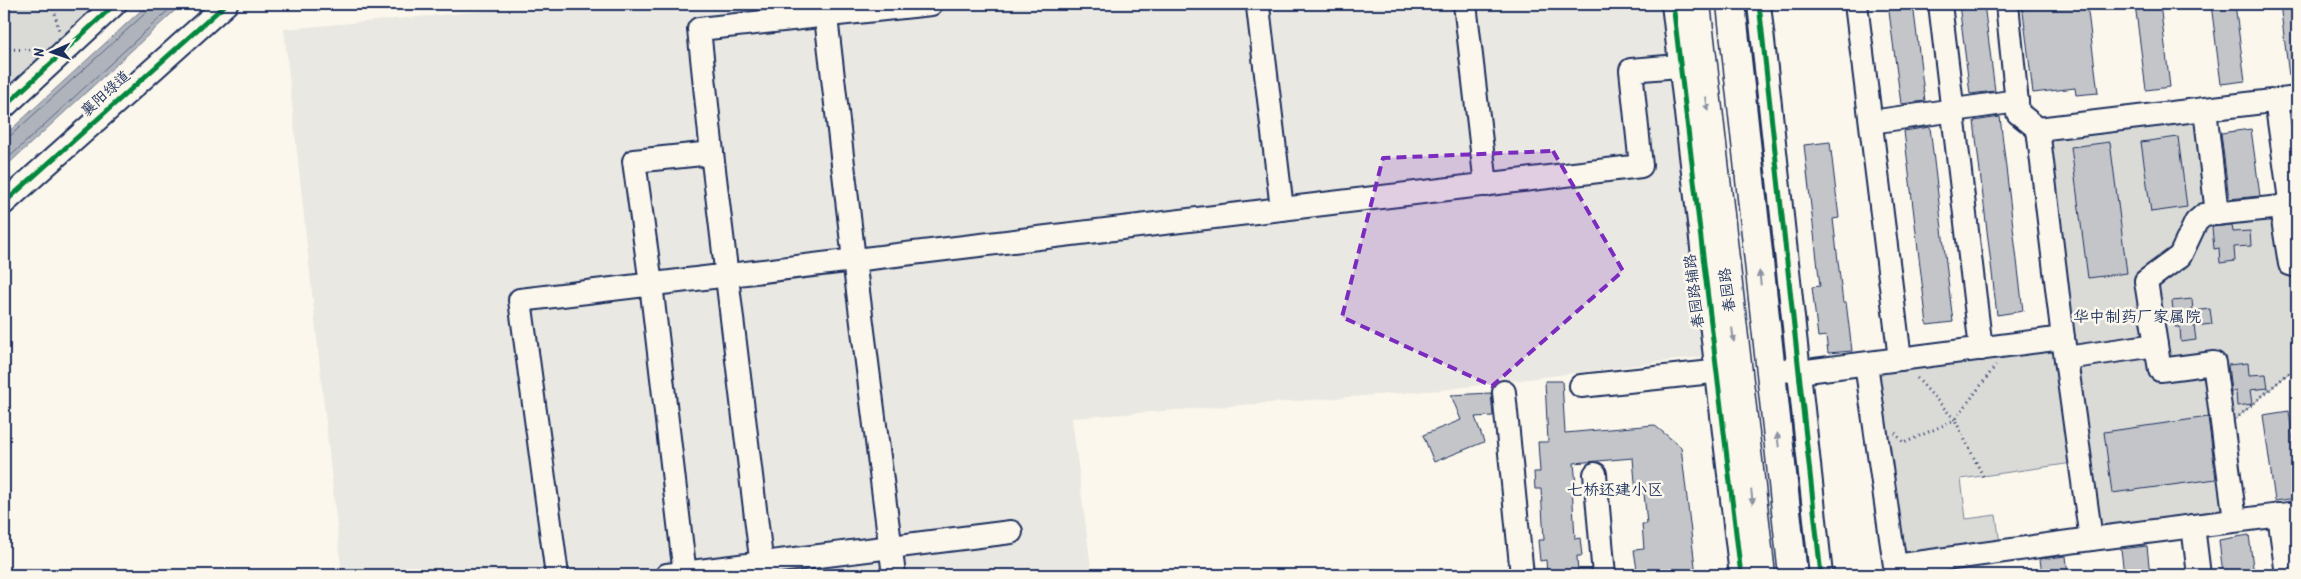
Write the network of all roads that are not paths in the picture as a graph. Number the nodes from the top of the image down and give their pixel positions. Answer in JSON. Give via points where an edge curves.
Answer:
{"nodes":[{"id":1,"x":115,"y":4,"type":"edge"},
{"id":2,"x":226,"y":4,"type":"edge"},
{"id":3,"x":931,"y":4,"type":"edge"},
{"id":4,"x":1465,"y":4,"type":"edge"},
{"id":5,"x":1673,"y":4,"type":"edge"},
{"id":6,"x":1696,"y":4,"type":"edge"},
{"id":7,"x":1731,"y":4,"type":"edge"},
{"id":8,"x":1759,"y":4,"type":"edge"},
{"id":9,"x":1856,"y":4,"type":"edge"},
{"id":10,"x":1940,"y":4,"type":"edge"},
{"id":11,"x":2006,"y":4,"type":"edge"},
{"id":12,"x":1258,"y":7,"type":"dead end"},
{"id":13,"x":826,"y":17,"type":"junction"},
{"id":14,"x":1763,"y":39,"type":"junction"},
{"id":15,"x":1735,"y":41,"type":"junction"},
{"id":16,"x":1691,"y":65,"type":"junction"},
{"id":17,"x":2287,"y":99,"type":"edge"},
{"id":18,"x":2017,"y":101,"type":"junction"},
{"id":19,"x":4,"y":107,"type":"edge"},
{"id":20,"x":2205,"y":109,"type":"junction"},
{"id":21,"x":1953,"y":111,"type":"junction"},
{"id":22,"x":1871,"y":122,"type":"junction"},
{"id":23,"x":2038,"y":129,"type":"junction"},
{"id":24,"x":712,"y":153,"type":"junction"},
{"id":25,"x":1486,"y":185,"type":"junction"},
{"id":26,"x":2289,"y":202,"type":"edge"},
{"id":27,"x":4,"y":203,"type":"edge"},
{"id":28,"x":1282,"y":209,"type":"junction"},
{"id":29,"x":2217,"y":214,"type":"junction"},
{"id":30,"x":854,"y":260,"type":"junction"},
{"id":31,"x":2297,"y":266,"type":"edge"},
{"id":32,"x":727,"y":274,"type":"junction"},
{"id":33,"x":651,"y":284,"type":"junction"},
{"id":34,"x":2156,"y":345,"type":"junction"},
{"id":35,"x":1981,"y":348,"type":"junction"},
{"id":36,"x":2065,"y":348,"type":"junction"},
{"id":37,"x":1900,"y":359,"type":"junction"},
{"id":38,"x":1866,"y":364,"type":"junction"},
{"id":39,"x":1770,"y":368,"type":"junction"},
{"id":40,"x":1727,"y":370,"type":"junction"},
{"id":41,"x":1799,"y":372,"type":"junction"},
{"id":42,"x":1580,"y":386,"type":"dead end"},
{"id":43,"x":1504,"y":392,"type":"dead end"},
{"id":44,"x":1595,"y":474,"type":"dead end"},
{"id":45,"x":2288,"y":514,"type":"edge"},
{"id":46,"x":2235,"y":520,"type":"junction"},
{"id":47,"x":2193,"y":526,"type":"junction"},
{"id":48,"x":1011,"y":532,"type":"dead end"},
{"id":49,"x":2091,"y":539,"type":"junction"},
{"id":50,"x":890,"y":547,"type":"junction"},
{"id":51,"x":762,"y":569,"type":"edge"},
{"id":52,"x":679,"y":574,"type":"edge"},
{"id":53,"x":557,"y":575,"type":"edge"},
{"id":54,"x":894,"y":575,"type":"edge"},
{"id":55,"x":1522,"y":575,"type":"edge"},
{"id":56,"x":1604,"y":575,"type":"edge"},
{"id":57,"x":1741,"y":575,"type":"edge"},
{"id":58,"x":1760,"y":575,"type":"edge"},
{"id":59,"x":1793,"y":575,"type":"edge"},
{"id":60,"x":1821,"y":575,"type":"edge"},
{"id":61,"x":2198,"y":575,"type":"edge"},
{"id":62,"x":2287,"y":575,"type":"edge"}],
"edges":[{"from":1,"to":19,"type":"street"},
{"from":2,"to":27,"type":"street","name":"襄阳绿道"},
{"from":3,"to":13,"type":"street"},
{"from":4,"to":25,"type":"street"},
{"from":5,"to":16,"type":"street"},
{"from":6,"to":16,"type":"main road","name":"春园路"},
{"from":7,"to":15,"type":"main road"},
{"from":8,"to":14,"type":"street"},
{"from":9,"to":22,"type":"street"},
{"from":10,"to":21,"type":"street"},
{"from":11,"to":18,"type":"street"},
{"from":12,"to":28,"type":"street"},
{"from":13,"to":24,"type":"street","via":[[699,29]]},
{"from":13,"to":30,"type":"street"},
{"from":14,"to":15,"type":"street"},
{"from":14,"to":41,"type":"street"},
{"from":39,"to":15,"type":"main road","one_way":true},
{"from":16,"to":25,"type":"street","via":[[1631,70],[1641,166]]},
{"from":16,"to":40,"type":"main road","name":"春园路","one_way":true},
{"from":17,"to":20,"type":"street"},
{"from":17,"to":26,"type":"street"},
{"from":18,"to":21,"type":"street"},
{"from":18,"to":23,"type":"street","via":[[2018,113]]},
{"from":20,"to":23,"type":"street"},
{"from":20,"to":29,"type":"street"},
{"from":21,"to":22,"type":"street"},
{"from":21,"to":35,"type":"street"},
{"from":22,"to":37,"type":"street"},
{"from":23,"to":36,"type":"street"},
{"from":24,"to":32,"type":"street"},
{"from":24,"to":33,"type":"street","via":[[634,161]]},
{"from":25,"to":28,"type":"street"},
{"from":26,"to":29,"type":"street"},
{"from":26,"to":31,"type":"street","via":[[2290,264]]},
{"from":28,"to":30,"type":"street"},
{"from":29,"to":34,"type":"street","via":[[2204,215],[2196,222],[2180,256],[2146,280]]},
{"from":30,"to":32,"type":"street"},
{"from":30,"to":50,"type":"street"},
{"from":32,"to":33,"type":"street"},
{"from":32,"to":51,"type":"street"},
{"from":33,"to":52,"type":"street"},
{"from":33,"to":53,"type":"street","via":[[520,300]]},
{"from":34,"to":36,"type":"street"},
{"from":34,"to":46,"type":"street","via":[[2160,370],[2214,363]]},
{"from":35,"to":36,"type":"street","via":[[2011,345]]},
{"from":35,"to":37,"type":"street"},
{"from":36,"to":49,"type":"street"},
{"from":37,"to":38,"type":"street"},
{"from":38,"to":41,"type":"street"},
{"from":38,"to":49,"type":"street","via":[[1896,566]]},
{"from":39,"to":41,"type":"street"},
{"from":59,"to":39,"type":"main road","one_way":true},
{"from":40,"to":42,"type":"street"},
{"from":40,"to":57,"type":"street"},
{"from":40,"to":58,"type":"main road","name":"春园路","one_way":true},
{"from":41,"to":60,"type":"street"},
{"from":43,"to":55,"type":"street"},
{"from":44,"to":56,"type":"street"},
{"from":45,"to":46,"type":"street"},
{"from":45,"to":62,"type":"street"},
{"from":46,"to":47,"type":"street"},
{"from":47,"to":49,"type":"street"},
{"from":47,"to":61,"type":"street"},
{"from":48,"to":50,"type":"street"},
{"from":50,"to":51,"type":"street"},
{"from":50,"to":54,"type":"street"},
{"from":51,"to":52,"type":"street"}]}
